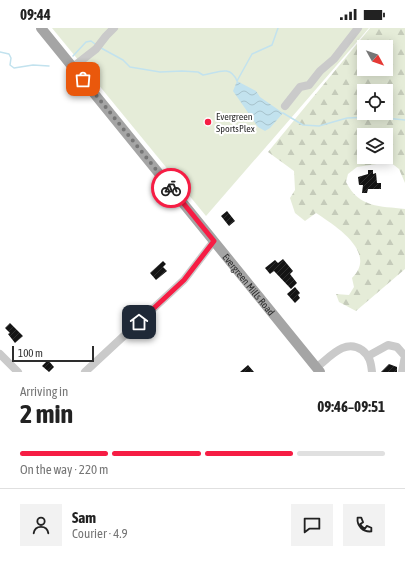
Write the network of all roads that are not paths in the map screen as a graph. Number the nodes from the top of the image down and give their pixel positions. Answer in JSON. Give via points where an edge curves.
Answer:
{"nodes":[{"id":1,"x":41,"y":28,"type":"edge"},
{"id":2,"x":114,"y":28,"type":"edge"},
{"id":3,"x":358,"y":28,"type":"edge"},
{"id":4,"x":73,"y":67,"type":"junction"},
{"id":5,"x":285,"y":106,"type":"dead end"},
{"id":6,"x":214,"y":241,"type":"junction"},
{"id":7,"x":0,"y":354,"type":"edge"},
{"id":8,"x":368,"y":356,"type":"junction"},
{"id":9,"x":405,"y":356,"type":"edge"},
{"id":10,"x":319,"y":370,"type":"edge"},
{"id":11,"x":18,"y":372,"type":"edge"},
{"id":12,"x":85,"y":372,"type":"edge"},
{"id":13,"x":372,"y":372,"type":"edge"},
{"id":14,"x":402,"y":372,"type":"edge"}],
"edges":[{"from":1,"to":4,"type":"main road","name":"Evergreen Mills Road"},
{"from":2,"to":4,"type":"street","via":[[96,49]]},
{"from":3,"to":5,"type":"street","via":[[334,59],[309,85],[300,87]]},
{"from":4,"to":6,"type":"main road","name":"Evergreen Mills Road"},
{"from":6,"to":10,"type":"main road","name":"Evergreen Mills Road"},
{"from":6,"to":12,"type":"street","via":[[184,280]]},
{"from":7,"to":11,"type":"street"},
{"from":8,"to":9,"type":"street","via":[[388,345],[397,348]]},
{"from":8,"to":10,"type":"street","via":[[361,349],[346,346]]},
{"from":8,"to":13,"type":"street"},
{"from":9,"to":14,"type":"street"}]}
